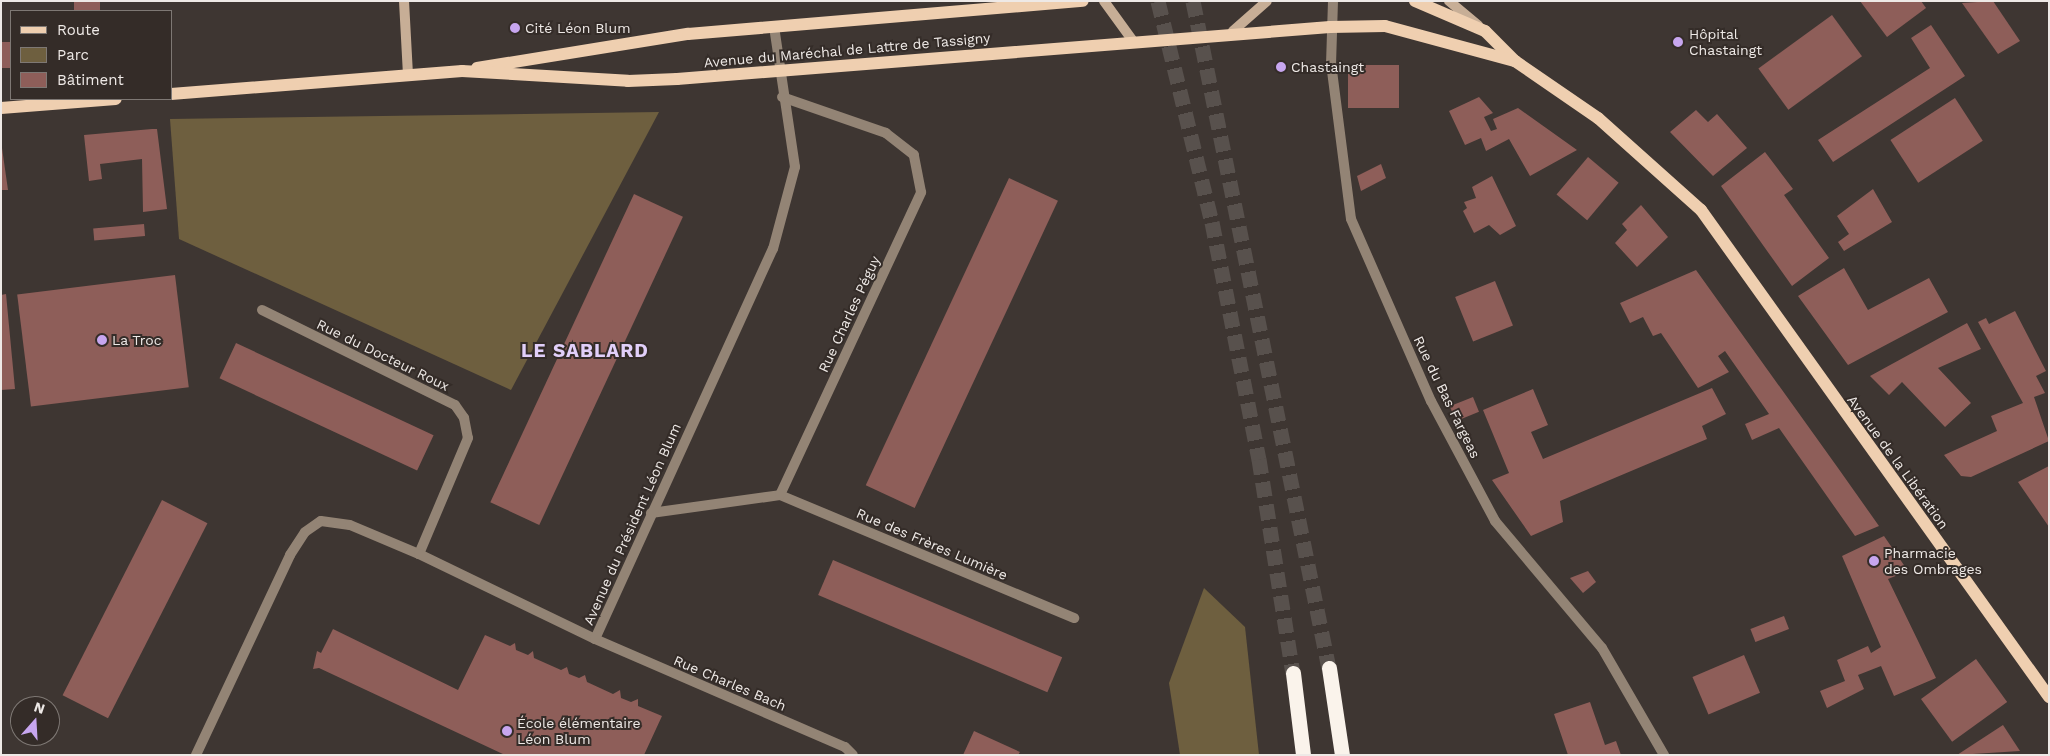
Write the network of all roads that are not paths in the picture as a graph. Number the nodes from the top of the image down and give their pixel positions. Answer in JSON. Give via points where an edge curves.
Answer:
{"nodes":[{"id":1,"x":1083,"y":1,"type":"edge"},
{"id":2,"x":1104,"y":1,"type":"edge"},
{"id":3,"x":1267,"y":1,"type":"edge"},
{"id":4,"x":1333,"y":1,"type":"edge"},
{"id":5,"x":1415,"y":1,"type":"edge"},
{"id":6,"x":1449,"y":1,"type":"edge"},
{"id":7,"x":404,"y":2,"type":"edge"},
{"id":8,"x":1024,"y":4,"type":"edge"},
{"id":9,"x":774,"y":27,"type":"junction"},
{"id":10,"x":1330,"y":27,"type":"junction"},
{"id":11,"x":1233,"y":31,"type":"junction"},
{"id":12,"x":1485,"y":31,"type":"junction"},
{"id":13,"x":1134,"y":41,"type":"junction"},
{"id":14,"x":1515,"y":61,"type":"junction"},
{"id":15,"x":462,"y":71,"type":"junction"},
{"id":16,"x":778,"y":71,"type":"junction"},
{"id":17,"x":408,"y":75,"type":"junction"},
{"id":18,"x":172,"y":94,"type":"edge"},
{"id":19,"x":782,"y":97,"type":"junction"},
{"id":20,"x":103,"y":100,"type":"edge"},
{"id":21,"x":1,"y":108,"type":"edge"},
{"id":22,"x":262,"y":310,"type":"dead end"},
{"id":23,"x":1828,"y":390,"type":"joint"},
{"id":24,"x":780,"y":496,"type":"junction"},
{"id":25,"x":651,"y":513,"type":"junction"},
{"id":26,"x":419,"y":554,"type":"junction"},
{"id":27,"x":1074,"y":618,"type":"dead end"},
{"id":28,"x":595,"y":638,"type":"junction"},
{"id":29,"x":1329,"y":668,"type":"tunnel mouth"},
{"id":30,"x":1293,"y":672,"type":"tunnel mouth"},
{"id":31,"x":2049,"y":697,"type":"edge"},
{"id":32,"x":196,"y":755,"type":"edge"},
{"id":33,"x":853,"y":755,"type":"edge"},
{"id":34,"x":1302,"y":755,"type":"edge"},
{"id":35,"x":1342,"y":755,"type":"edge"},
{"id":36,"x":1664,"y":755,"type":"edge"}],
"edges":[{"from":1,"to":8,"type":"main road","name":"Avenue du Maréchal de Lattre de Tassigny"},
{"from":2,"to":13,"type":"street"},
{"from":3,"to":11,"type":"street"},
{"from":4,"to":10,"type":"street","name":"Rue du Bas Fargeas"},
{"from":5,"to":12,"type":"main road","name":"Avenue du Maréchal de Lattre de Tassigny"},
{"from":6,"to":12,"type":"street"},
{"from":7,"to":17,"type":"street"},
{"from":8,"to":9,"type":"main road","name":"Avenue du Maréchal de Lattre de Tassigny"},
{"from":9,"to":15,"type":"main road","name":"Avenue du Maréchal de Lattre de Tassigny","via":[[527,57]]},
{"from":9,"to":16,"type":"street","name":"Avenue du Président Léon Blum"},
{"from":10,"to":11,"type":"main road","name":"Avenue du Maréchal de Lattre de Tassigny"},
{"from":10,"to":14,"type":"main road","name":"Avenue du Maréchal de Lattre de Tassigny","via":[[1385,26]]},
{"from":10,"to":36,"type":"street","name":"Rue du Bas Fargeas","via":[[1351,219],[1430,401],[1495,521],[1602,648]]},
{"from":11,"to":13,"type":"main road","name":"Avenue du Maréchal de Lattre de Tassigny"},
{"from":12,"to":14,"type":"main road","name":"Avenue du Maréchal de Lattre de Tassigny"},
{"from":13,"to":16,"type":"main road","name":"Avenue du Maréchal de Lattre de Tassigny"},
{"from":14,"to":23,"type":"main road","name":"Avenue du Maréchal de Lattre de Tassigny","via":[[1598,118],[1701,210]]},
{"from":15,"to":16,"type":"main road","name":"Avenue du Maréchal de Lattre de Tassigny","via":[[628,81]]},
{"from":15,"to":17,"type":"main road","name":"Avenue du Maréchal de Lattre de Tassigny"},
{"from":16,"to":19,"type":"street","name":"Avenue du Président Léon Blum"},
{"from":17,"to":18,"type":"main road","name":"Avenue du Maréchal de Lattre de Tassigny"},
{"from":19,"to":24,"type":"street","name":"Rue Charles Péguy","via":[[886,133],[914,155],[921,192]]},
{"from":19,"to":25,"type":"street","name":"Avenue du Président Léon Blum","via":[[795,168],[773,249]]},
{"from":20,"to":21,"type":"main road"},
{"from":22,"to":26,"type":"street","name":"Rue du Docteur Roux","via":[[455,405],[464,418],[468,438]]},
{"from":23,"to":31,"type":"main road","name":"Avenue de la Libération"},
{"from":24,"to":25,"type":"street"},
{"from":24,"to":27,"type":"street","name":"Rue des Frères Lumière"},
{"from":25,"to":28,"type":"street","name":"Avenue du Président Léon Blum"},
{"from":26,"to":28,"type":"street","name":"Avenue du Président Léon Blum"},
{"from":26,"to":32,"type":"street","name":"Avenue du Président Léon Blum","via":[[335,521],[321,521],[305,532]]},
{"from":28,"to":33,"type":"street","name":"Rue Charles Bach","via":[[845,747]]},
{"from":29,"to":35,"type":"highway"},
{"from":30,"to":34,"type":"highway"}]}
